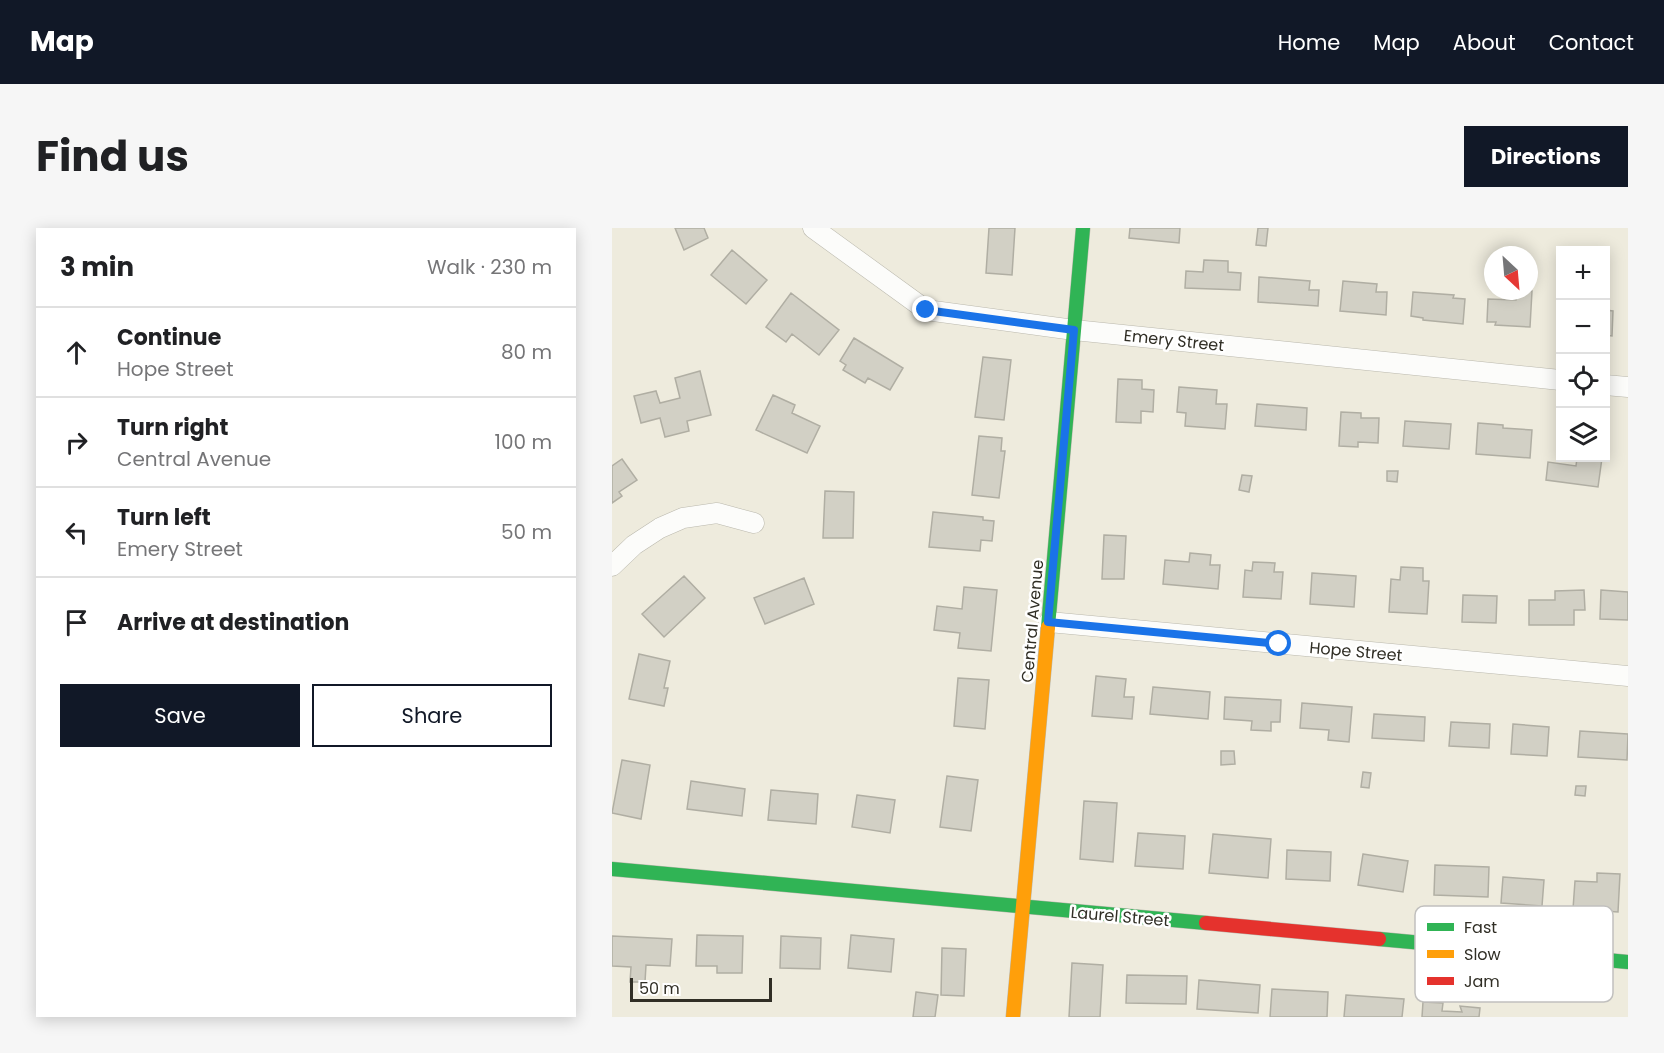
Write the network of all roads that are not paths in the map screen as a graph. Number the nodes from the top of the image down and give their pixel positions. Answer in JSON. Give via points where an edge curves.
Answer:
{"nodes":[{"id":1,"x":813,"y":228,"type":"edge"},
{"id":2,"x":1083,"y":228,"type":"edge"},
{"id":3,"x":1074,"y":330,"type":"junction"},
{"id":4,"x":1556,"y":380,"type":"edge"},
{"id":5,"x":1610,"y":385,"type":"edge"},
{"id":6,"x":1628,"y":387,"type":"edge"},
{"id":7,"x":754,"y":523,"type":"dead end"},
{"id":8,"x":612,"y":566,"type":"edge"},
{"id":9,"x":1048,"y":622,"type":"junction"},
{"id":10,"x":1628,"y":676,"type":"edge"},
{"id":11,"x":612,"y":869,"type":"edge"},
{"id":12,"x":1023,"y":907,"type":"junction"},
{"id":13,"x":1415,"y":943,"type":"edge"},
{"id":14,"x":1613,"y":961,"type":"edge"},
{"id":15,"x":1628,"y":962,"type":"edge"},
{"id":16,"x":1013,"y":1017,"type":"edge"}],
"edges":[{"from":1,"to":3,"type":"street","name":"Emery Street","via":[[926,310]]},
{"from":2,"to":3,"type":"street","name":"Central Avenue"},
{"from":3,"to":4,"type":"street","name":"Emery Street"},
{"from":3,"to":9,"type":"street","name":"Central Avenue"},
{"from":5,"to":6,"type":"street"},
{"from":7,"to":8,"type":"street","via":[[717,513],[682,518],[634,545]]},
{"from":9,"to":10,"type":"street","name":"Hope Street"},
{"from":9,"to":12,"type":"street","name":"Central Avenue"},
{"from":11,"to":12,"type":"street","name":"Laurel Street"},
{"from":12,"to":13,"type":"street","name":"Laurel Street"},
{"from":12,"to":16,"type":"street","name":"Central Avenue"},
{"from":14,"to":15,"type":"street","name":"Laurel Street"}]}
